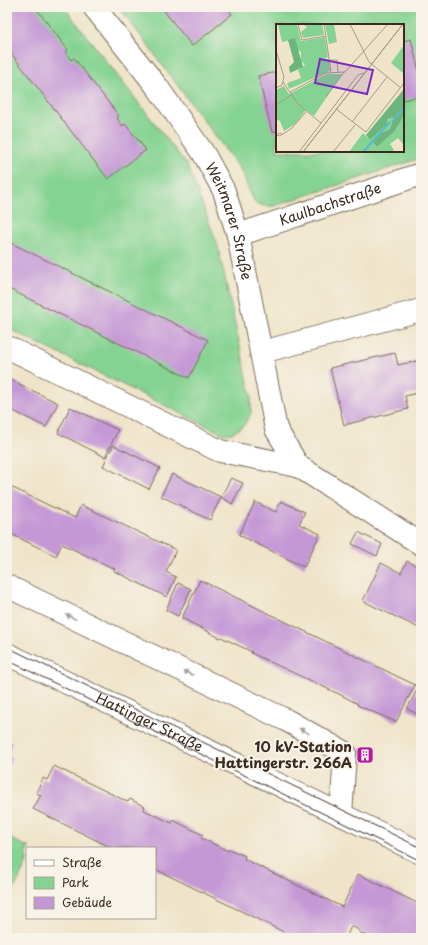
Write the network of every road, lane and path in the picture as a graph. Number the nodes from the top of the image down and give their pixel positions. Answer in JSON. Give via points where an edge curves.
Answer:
{"nodes":[{"id":1,"x":94,"y":7,"type":"edge"},
{"id":2,"x":421,"y":174,"type":"edge"},
{"id":3,"x":238,"y":235,"type":"junction"},
{"id":4,"x":421,"y":310,"type":"edge"},
{"id":5,"x":7,"y":347,"type":"edge"},
{"id":6,"x":262,"y":352,"type":"junction"},
{"id":7,"x":298,"y":466,"type":"junction"},
{"id":8,"x":421,"y":544,"type":"edge"},
{"id":9,"x":7,"y":586,"type":"edge"},
{"id":10,"x":7,"y":654,"type":"edge"},
{"id":11,"x":342,"y":815,"type":"junction"},
{"id":12,"x":421,"y":853,"type":"edge"}],
"edges":[{"from":1,"to":3,"type":"street","name":"Weitmarer Straße","via":[[158,88],[204,154],[224,192]]},
{"from":2,"to":3,"type":"street","name":"Kaulbachstraße"},
{"from":3,"to":6,"type":"street","name":"Weitmarer Straße"},
{"from":4,"to":6,"type":"street"},
{"from":5,"to":7,"type":"street","name":"Weitmarer Straße","via":[[220,451]]},
{"from":6,"to":7,"type":"street","name":"Weitmarer Straße","via":[[276,429]]},
{"from":7,"to":8,"type":"street","name":"Weitmarer Straße"},
{"from":11,"to":9,"type":"street","one_way":true,"via":[[345,753],[286,720]]},
{"from":10,"to":11,"type":"street","name":"Hattinger Straße"},
{"from":11,"to":12,"type":"street","name":"Hattinger Straße"}]}
